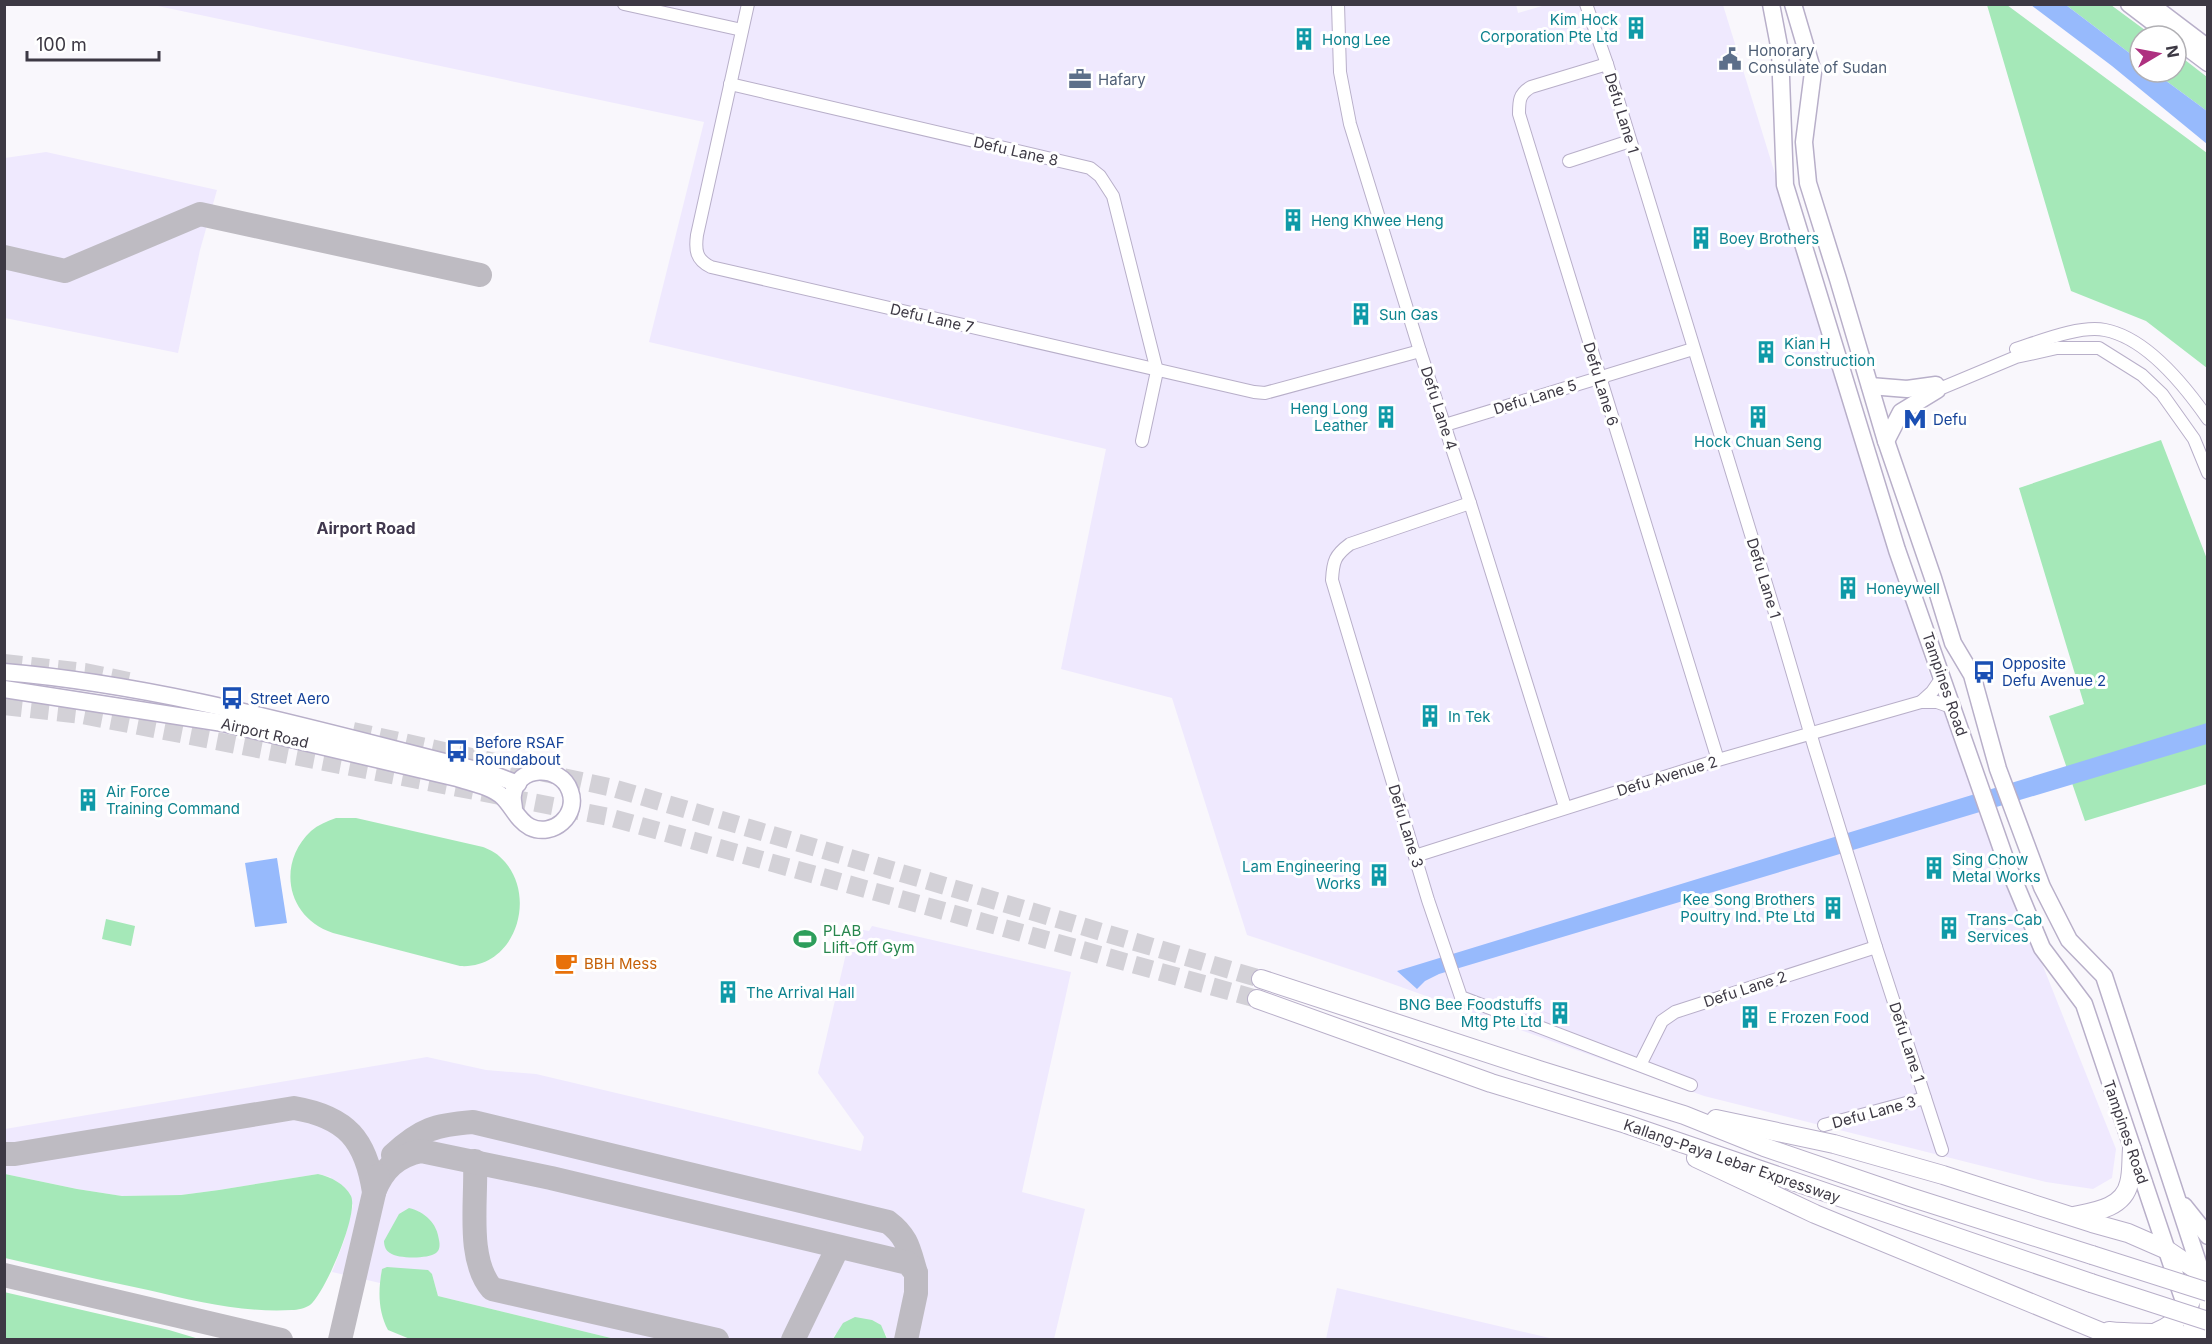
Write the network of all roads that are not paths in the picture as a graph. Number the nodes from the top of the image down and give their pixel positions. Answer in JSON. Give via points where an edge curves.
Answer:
{"nodes":[{"id":1,"x":624,"y":4,"type":"edge"},
{"id":2,"x":748,"y":4,"type":"edge"},
{"id":3,"x":1338,"y":4,"type":"edge"},
{"id":4,"x":1586,"y":4,"type":"edge"},
{"id":5,"x":1771,"y":4,"type":"edge"},
{"id":6,"x":1793,"y":4,"type":"edge"},
{"id":7,"x":2129,"y":4,"type":"edge"},
{"id":8,"x":2150,"y":4,"type":"edge"},
{"id":9,"x":2155,"y":24,"type":"edge"},
{"id":10,"x":742,"y":30,"type":"junction"},
{"id":11,"x":2188,"y":48,"type":"edge"},
{"id":12,"x":2208,"y":48,"type":"edge"},
{"id":13,"x":2208,"y":63,"type":"edge"},
{"id":14,"x":1607,"y":64,"type":"junction"},
{"id":15,"x":730,"y":84,"type":"junction"},
{"id":16,"x":1630,"y":141,"type":"junction"},
{"id":17,"x":1569,"y":161,"type":"dead end"},
{"id":18,"x":1693,"y":349,"type":"junction"},
{"id":19,"x":1420,"y":351,"type":"junction"},
{"id":20,"x":1157,"y":371,"type":"junction"},
{"id":21,"x":1599,"y":378,"type":"junction"},
{"id":22,"x":1870,"y":386,"type":"junction"},
{"id":23,"x":1936,"y":388,"type":"junction"},
{"id":24,"x":2208,"y":418,"type":"edge"},
{"id":25,"x":1444,"y":425,"type":"junction"},
{"id":26,"x":1142,"y":441,"type":"dead end"},
{"id":27,"x":1886,"y":441,"type":"junction"},
{"id":28,"x":2208,"y":473,"type":"edge"},
{"id":29,"x":1470,"y":503,"type":"junction"},
{"id":30,"x":4,"y":672,"type":"edge"},
{"id":31,"x":1943,"y":676,"type":"junction"},
{"id":32,"x":4,"y":689,"type":"edge"},
{"id":33,"x":1921,"y":702,"type":"junction"},
{"id":34,"x":1954,"y":708,"type":"junction"},
{"id":35,"x":1810,"y":733,"type":"junction"},
{"id":36,"x":1718,"y":760,"type":"junction"},
{"id":37,"x":518,"y":784,"type":"junction"},
{"id":38,"x":1565,"y":807,"type":"junction"},
{"id":39,"x":514,"y":809,"type":"junction"},
{"id":40,"x":1415,"y":856,"type":"junction"},
{"id":41,"x":1876,"y":946,"type":"junction"},
{"id":42,"x":1262,"y":979,"type":"tunnel mouth"},
{"id":43,"x":2110,"y":992,"type":"junction"},
{"id":44,"x":1257,"y":999,"type":"tunnel mouth"},
{"id":45,"x":2084,"y":1004,"type":"junction"},
{"id":46,"x":1640,"y":1065,"type":"junction"},
{"id":47,"x":1690,"y":1085,"type":"dead end"},
{"id":48,"x":1925,"y":1098,"type":"junction"},
{"id":49,"x":1684,"y":1114,"type":"junction"},
{"id":50,"x":1824,"y":1125,"type":"dead end"},
{"id":51,"x":1650,"y":1133,"type":"junction"},
{"id":52,"x":2132,"y":1149,"type":"junction"},
{"id":53,"x":1942,"y":1150,"type":"dead end"},
{"id":54,"x":2174,"y":1188,"type":"junction"},
{"id":55,"x":2074,"y":1216,"type":"junction"},
{"id":56,"x":2208,"y":1236,"type":"edge"},
{"id":57,"x":2167,"y":1250,"type":"junction"},
{"id":58,"x":2201,"y":1273,"type":"junction"},
{"id":59,"x":2208,"y":1291,"type":"edge"},
{"id":60,"x":2208,"y":1301,"type":"edge"},
{"id":61,"x":2187,"y":1308,"type":"junction"},
{"id":62,"x":2208,"y":1321,"type":"edge"},
{"id":63,"x":2095,"y":1330,"type":"junction"},
{"id":64,"x":2156,"y":1332,"type":"junction"},
{"id":65,"x":2200,"y":1339,"type":"edge"},
{"id":66,"x":2121,"y":1340,"type":"edge"}],
"edges":[{"from":1,"to":10,"type":"street"},
{"from":2,"to":10,"type":"street","name":"Defu Lane 7"},
{"from":3,"to":19,"type":"street","name":"Defu Lane 4","via":[[1340,72],[1350,124]]},
{"from":4,"to":14,"type":"street","name":"Defu Lane 1"},
{"from":5,"to":31,"type":"main road","name":"Tampines Road","via":[[1780,51],[1785,185],[1897,550]]},
{"from":6,"to":22,"type":"main road","name":"Tampines Road","via":[[1813,72],[1804,141],[1808,183]]},
{"from":7,"to":9,"type":"main road"},
{"from":8,"to":12,"type":"main road"},
{"from":10,"to":15,"type":"street","name":"Defu Lane 7"},
{"from":11,"to":13,"type":"main road"},
{"from":14,"to":16,"type":"street","name":"Defu Lane 1"},
{"from":14,"to":21,"type":"street","name":"Defu Lane 6","via":[[1531,87],[1519,101],[1519,114]]},
{"from":15,"to":20,"type":"street","name":"Defu Lane 8","via":[[1090,168],[1113,196]]},
{"from":15,"to":20,"type":"street","name":"Defu Lane 7","via":[[695,247],[703,263]]},
{"from":16,"to":17,"type":"street"},
{"from":16,"to":18,"type":"street","name":"Defu Lane 1"},
{"from":18,"to":21,"type":"street","name":"Defu Lane 5"},
{"from":18,"to":35,"type":"street","name":"Defu Lane 1"},
{"from":19,"to":20,"type":"street","name":"Defu Lane 7","via":[[1265,393]]},
{"from":19,"to":25,"type":"street","name":"Defu Lane 4"},
{"from":20,"to":26,"type":"street"},
{"from":21,"to":25,"type":"street","name":"Defu Lane 5"},
{"from":21,"to":36,"type":"street","name":"Defu Lane 6"},
{"from":22,"to":23,"type":"main road"},
{"from":22,"to":27,"type":"main road","name":"Tampines Road"},
{"from":23,"to":24,"type":"street","via":[[2008,352],[2084,330],[2104,330],[2125,337],[2148,352],[2176,378]]},
{"from":23,"to":27,"type":"main road","via":[[1901,412]]},
{"from":23,"to":28,"type":"street","via":[[2016,357],[2057,348],[2099,348],[2142,375],[2162,394],[2194,439]]},
{"from":25,"to":29,"type":"street","name":"Defu Lane 4"},
{"from":27,"to":43,"type":"main road","name":"Tampines Road","via":[[1953,643],[1972,675],[1998,769],[2042,887],[2069,940],[2104,976]]},
{"from":29,"to":38,"type":"street","name":"Defu Lane 4"},
{"from":29,"to":40,"type":"street","name":"Defu Lane 3","via":[[1350,544],[1338,553],[1333,568],[1332,580]]},
{"from":30,"to":37,"type":"main road","name":"Airport Road","via":[[75,678],[218,706],[489,773]]},
{"from":31,"to":33,"type":"street"},
{"from":31,"to":34,"type":"main road","name":"Tampines Road"},
{"from":32,"to":39,"type":"main road","name":"Airport Road","via":[[158,712],[270,734],[482,785],[501,795]]},
{"from":33,"to":34,"type":"street","name":"Defu Avenue 2"},
{"from":33,"to":35,"type":"street","name":"Defu Avenue 2"},
{"from":34,"to":45,"type":"main road","name":"Tampines Road","via":[[2007,864],[2042,948]]},
{"from":35,"to":36,"type":"street","name":"Defu Avenue 2"},
{"from":35,"to":41,"type":"street","name":"Defu Lane 1"},
{"from":36,"to":38,"type":"street","name":"Defu Avenue 2"},
{"from":37,"to":39,"type":"main road","via":[[513,795]]},
{"from":37,"to":39,"type":"main road","name":"Airport Road","via":[[531,773],[547,771],[567,784],[572,804],[559,825],[542,830],[525,824]]},
{"from":38,"to":40,"type":"street","name":"Defu Avenue 2"},
{"from":40,"to":46,"type":"street","name":"Defu Lane 3","via":[[1461,997]]},
{"from":41,"to":46,"type":"street","name":"Defu Lane 2","via":[[1675,1012],[1662,1021]]},
{"from":41,"to":48,"type":"street","name":"Defu Lane 1"},
{"from":42,"to":49,"type":"highway","name":"Kallang-Paya Lebar Expressway"},
{"from":43,"to":45,"type":"main road","via":[[2093,987]]},
{"from":43,"to":54,"type":"main road","name":"Tampines Road"},
{"from":44,"to":51,"type":"highway","name":"Kallang-Paya Lebar Expressway","via":[[1491,1083]]},
{"from":45,"to":52,"type":"main road","name":"Tampines Road"},
{"from":46,"to":47,"type":"street","name":"Defu Lane 3"},
{"from":48,"to":50,"type":"street","name":"Defu Lane 3"},
{"from":48,"to":53,"type":"street","name":"Defu Lane 1"},
{"from":49,"to":55,"type":"highway","via":[[1834,1144]]},
{"from":49,"to":59,"type":"highway","name":"Kallang-Paya Lebar Expressway","bridge":true,"via":[[1764,1147],[1910,1197]]},
{"from":51,"to":62,"type":"highway","name":"Kallang-Paya Lebar Expressway","bridge":true},
{"from":51,"to":63,"type":"highway","via":[[1713,1168],[1815,1214]]},
{"from":52,"to":55,"type":"highway","via":[[2130,1183],[2122,1197],[2111,1206]]},
{"from":52,"to":57,"type":"main road","name":"Tampines Road"},
{"from":54,"to":56,"type":"main road"},
{"from":54,"to":58,"type":"main road","name":"Tampines Road"},
{"from":55,"to":57,"type":"highway"},
{"from":57,"to":58,"type":"highway"},
{"from":57,"to":61,"type":"main road","name":"Tampines Road"},
{"from":58,"to":59,"type":"main road","name":"Tampines Road"},
{"from":58,"to":61,"type":"highway"},
{"from":60,"to":65,"type":"main road"},
{"from":61,"to":64,"type":"highway","via":[[2176,1322]]},
{"from":61,"to":65,"type":"main road","name":"Tampines Road"},
{"from":63,"to":64,"type":"highway"},
{"from":63,"to":66,"type":"highway"},
{"from":64,"to":65,"type":"highway"}]}
